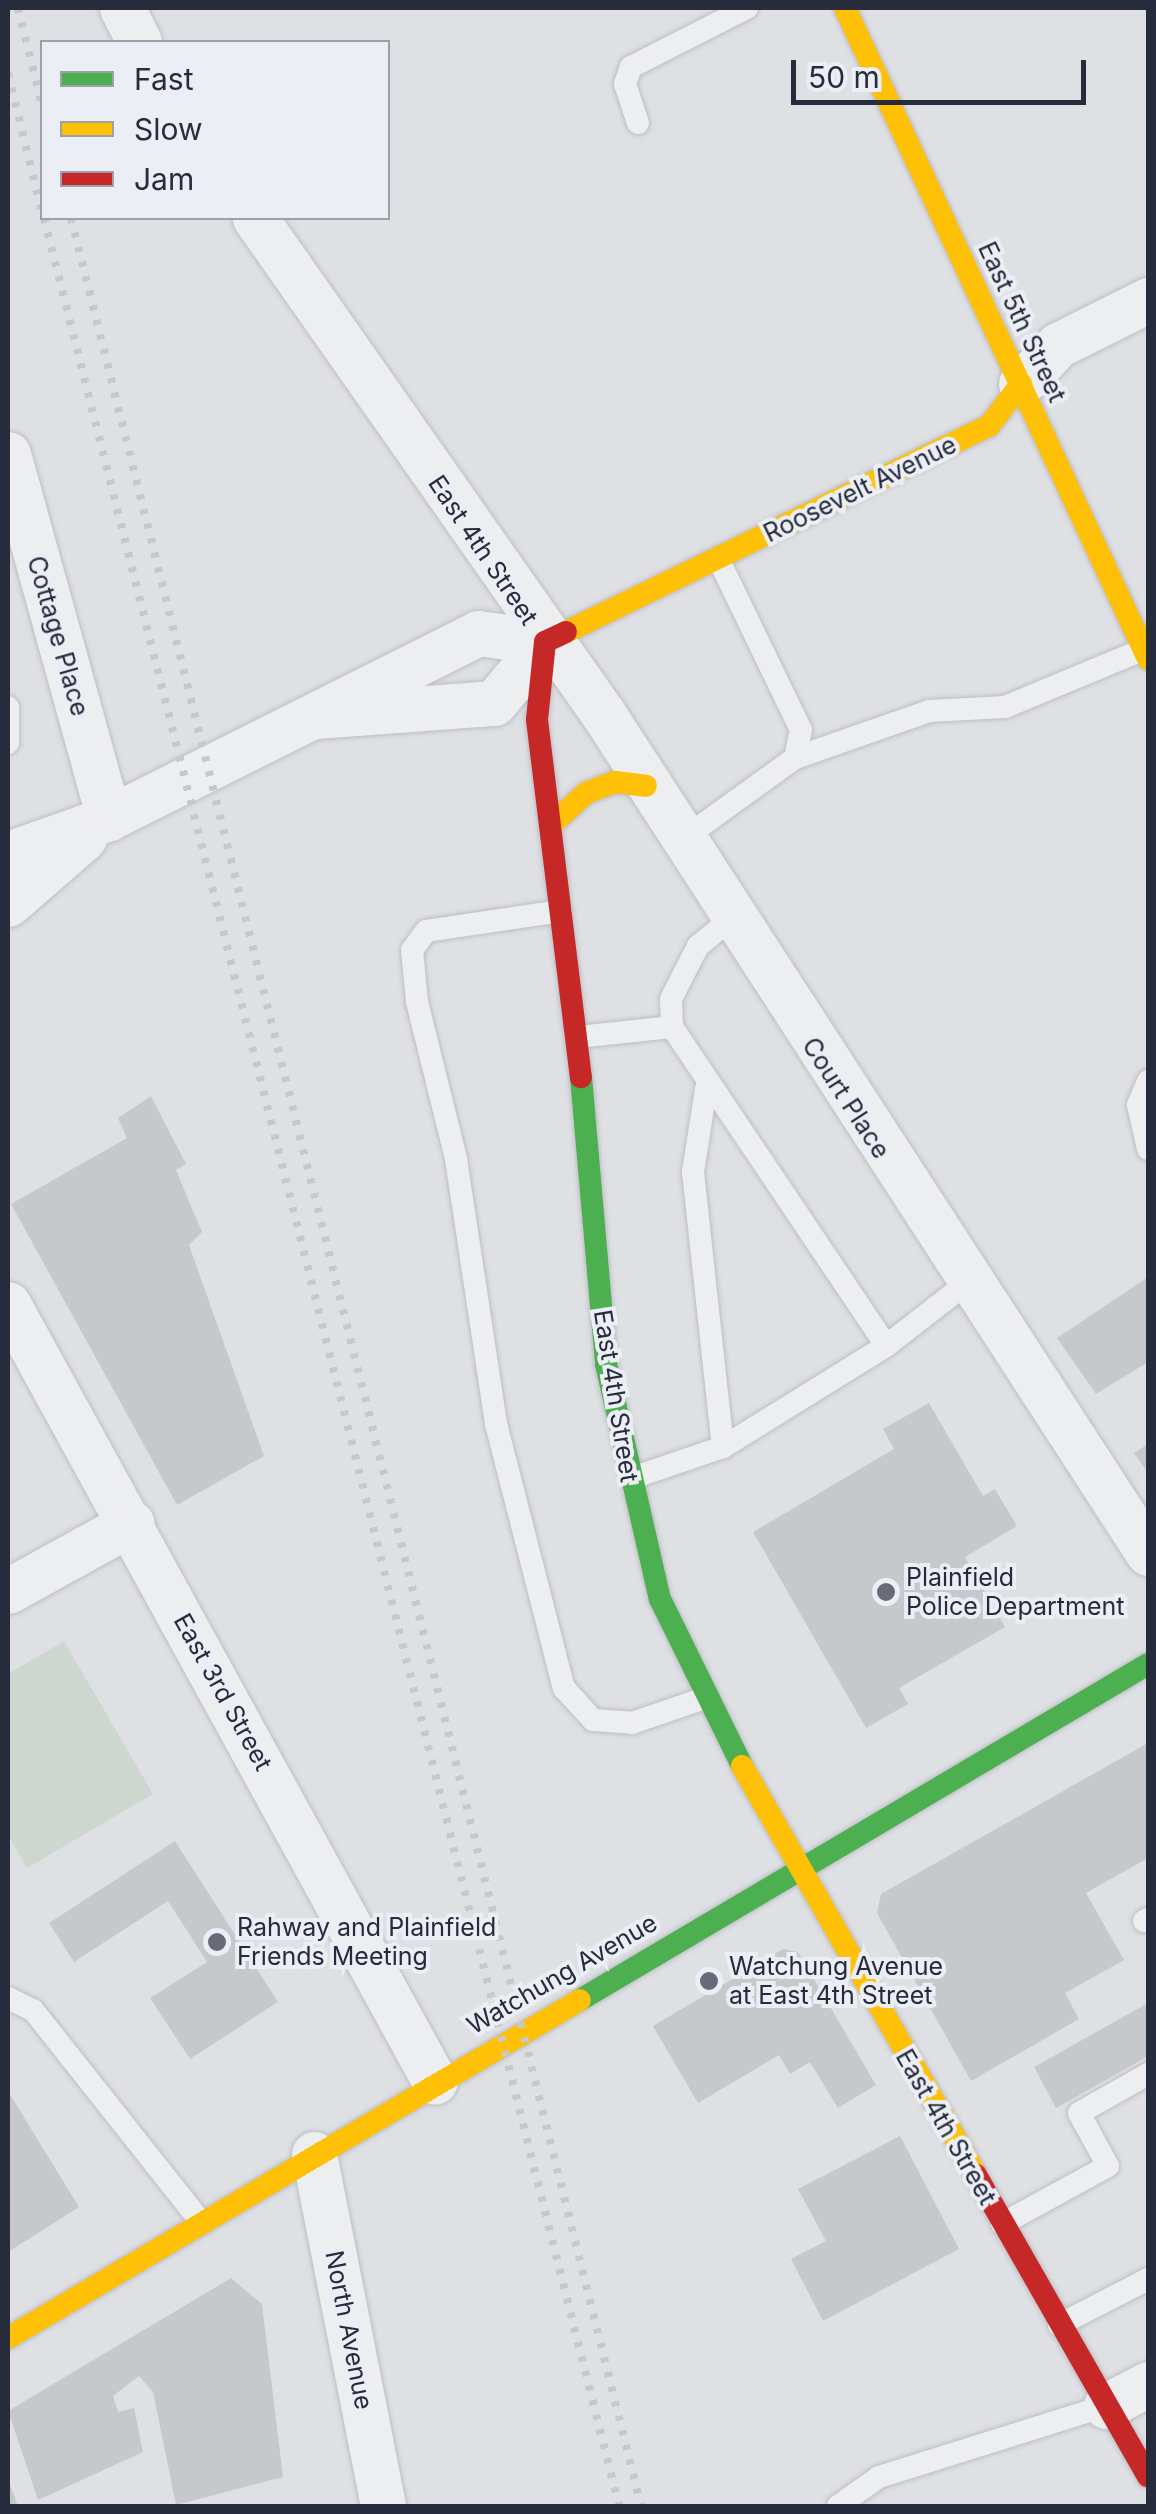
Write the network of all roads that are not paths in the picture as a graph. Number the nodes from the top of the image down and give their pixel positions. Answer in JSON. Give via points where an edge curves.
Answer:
{"nodes":[{"id":1,"x":122,"y":8,"type":"edge"},
{"id":2,"x":747,"y":8,"type":"edge"},
{"id":3,"x":845,"y":8,"type":"edge"},
{"id":4,"x":138,"y":40,"type":"edge"},
{"id":5,"x":638,"y":123,"type":"dead end"},
{"id":6,"x":256,"y":220,"type":"edge"},
{"id":7,"x":1148,"y":300,"type":"edge"},
{"id":8,"x":1021,"y":384,"type":"junction"},
{"id":9,"x":8,"y":454,"type":"edge"},
{"id":10,"x":718,"y":558,"type":"junction"},
{"id":11,"x":545,"y":642,"type":"junction"},
{"id":12,"x":1146,"y":654,"type":"edge"},
{"id":13,"x":8,"y":707,"type":"edge"},
{"id":14,"x":301,"y":716,"type":"junction"},
{"id":15,"x":8,"y":743,"type":"edge"},
{"id":16,"x":796,"y":758,"type":"junction"},
{"id":17,"x":646,"y":786,"type":"junction"},
{"id":18,"x":109,"y":818,"type":"junction"},
{"id":19,"x":550,"y":826,"type":"junction"},
{"id":20,"x":680,"y":841,"type":"junction"},
{"id":21,"x":8,"y":854,"type":"edge"},
{"id":22,"x":8,"y":904,"type":"edge"},
{"id":23,"x":561,"y":911,"type":"junction"},
{"id":24,"x":730,"y":920,"type":"junction"},
{"id":25,"x":672,"y":1027,"type":"junction"},
{"id":26,"x":578,"y":1036,"type":"junction"},
{"id":27,"x":1148,"y":1081,"type":"edge"},
{"id":28,"x":706,"y":1089,"type":"junction"},
{"id":29,"x":1148,"y":1149,"type":"edge"},
{"id":30,"x":967,"y":1284,"type":"junction"},
{"id":31,"x":8,"y":1304,"type":"edge"},
{"id":32,"x":886,"y":1346,"type":"junction"},
{"id":33,"x":723,"y":1447,"type":"junction"},
{"id":34,"x":629,"y":1480,"type":"junction"},
{"id":35,"x":131,"y":1523,"type":"junction"},
{"id":36,"x":1148,"y":1553,"type":"edge"},
{"id":37,"x":8,"y":1591,"type":"edge"},
{"id":38,"x":1148,"y":1664,"type":"edge"},
{"id":39,"x":702,"y":1699,"type":"junction"},
{"id":40,"x":800,"y":1874,"type":"junction"},
{"id":41,"x":8,"y":1998,"type":"edge"},
{"id":42,"x":1148,"y":2074,"type":"edge"},
{"id":43,"x":435,"y":2082,"type":"junction"},
{"id":44,"x":314,"y":2154,"type":"junction"},
{"id":45,"x":201,"y":2222,"type":"junction"},
{"id":46,"x":1002,"y":2224,"type":"junction"},
{"id":47,"x":1148,"y":2279,"type":"edge"},
{"id":48,"x":1060,"y":2325,"type":"junction"},
{"id":49,"x":8,"y":2338,"type":"edge"},
{"id":50,"x":1148,"y":2384,"type":"edge"},
{"id":51,"x":1106,"y":2406,"type":"junction"},
{"id":52,"x":1148,"y":2476,"type":"edge"},
{"id":53,"x":384,"y":2506,"type":"edge"},
{"id":54,"x":838,"y":2506,"type":"edge"}],
"edges":[{"from":1,"to":4,"type":"street"},
{"from":2,"to":5,"type":"lane","via":[[631,67],[625,84]]},
{"from":3,"to":8,"type":"main road","name":"East 5th Street"},
{"from":6,"to":11,"type":"street","name":"East 4th Street"},
{"from":7,"to":8,"type":"street","name":"Roosevelt Avenue","via":[[1058,345]]},
{"from":8,"to":10,"type":"main road","name":"Roosevelt Avenue","via":[[989,426]]},
{"from":8,"to":12,"type":"main road","name":"East 5th Street"},
{"from":9,"to":18,"type":"street","name":"Cottage Place"},
{"from":10,"to":11,"type":"main road","name":"Roosevelt Avenue"},
{"from":10,"to":16,"type":"lane","via":[[801,730]]},
{"from":11,"to":14,"type":"street","name":"Roosevelt Avenue","via":[[478,633]]},
{"from":11,"to":14,"type":"street","name":"Roosevelt Avenue","via":[[494,703]]},
{"from":11,"to":17,"type":"street","name":"Court Place"},
{"from":11,"to":19,"type":"main road","name":"East 4th Street","via":[[537,720]]},
{"from":12,"to":16,"type":"lane","via":[[1005,706],[929,711]]},
{"from":13,"to":15,"type":"lane"},
{"from":14,"to":18,"type":"street","name":"Roosevelt Avenue"},
{"from":16,"to":20,"type":"lane"},
{"from":17,"to":19,"type":"main road","via":[[615,782],[586,793]]},
{"from":17,"to":20,"type":"street","name":"Court Place"},
{"from":18,"to":21,"type":"street","name":"Roosevelt Avenue"},
{"from":18,"to":22,"type":"street","name":"Roosevelt Avenue"},
{"from":19,"to":23,"type":"main road","name":"East 4th Street"},
{"from":20,"to":24,"type":"street","name":"Court Place"},
{"from":23,"to":26,"type":"main road","name":"East 4th Street"},
{"from":23,"to":39,"type":"lane","via":[[426,931],[412,950],[417,1002],[456,1160],[496,1424],[564,1688],[593,1720],[632,1723]]},
{"from":24,"to":25,"type":"lane","via":[[698,946],[671,999]]},
{"from":24,"to":30,"type":"street","name":"Court Place"},
{"from":25,"to":26,"type":"lane"},
{"from":25,"to":28,"type":"lane"},
{"from":26,"to":34,"type":"main road","name":"East 4th Street","via":[[606,1364]]},
{"from":27,"to":29,"type":"lane","via":[[1138,1105]]},
{"from":28,"to":32,"type":"lane"},
{"from":28,"to":33,"type":"lane","via":[[693,1172]]},
{"from":30,"to":32,"type":"lane"},
{"from":30,"to":36,"type":"street","name":"Court Place"},
{"from":31,"to":35,"type":"street","name":"East 3rd Street"},
{"from":32,"to":33,"type":"lane"},
{"from":33,"to":34,"type":"lane"},
{"from":34,"to":39,"type":"main road","name":"East 4th Street","via":[[660,1599]]},
{"from":35,"to":37,"type":"street"},
{"from":35,"to":43,"type":"street","name":"East 3rd Street"},
{"from":38,"to":40,"type":"main road","name":"Watchung Avenue"},
{"from":39,"to":40,"type":"main road","name":"East 4th Street"},
{"from":40,"to":43,"type":"main road","name":"Watchung Avenue"},
{"from":40,"to":46,"type":"main road","name":"East 4th Street"},
{"from":41,"to":45,"type":"lane","via":[[33,2010]]},
{"from":42,"to":46,"type":"lane","via":[[1079,2112],[1108,2166]]},
{"from":43,"to":44,"type":"main road","name":"Watchung Avenue"},
{"from":44,"to":45,"type":"main road","name":"Watchung Avenue"},
{"from":44,"to":53,"type":"street","name":"North Avenue"},
{"from":45,"to":49,"type":"main road","name":"Watchung Avenue"},
{"from":46,"to":48,"type":"main road","name":"East 4th Street"},
{"from":47,"to":48,"type":"lane"},
{"from":48,"to":51,"type":"main road","name":"East 4th Street"},
{"from":50,"to":51,"type":"street"},
{"from":51,"to":52,"type":"main road","name":"East 4th Street"},
{"from":51,"to":54,"type":"lane","via":[[879,2476]]}]}
